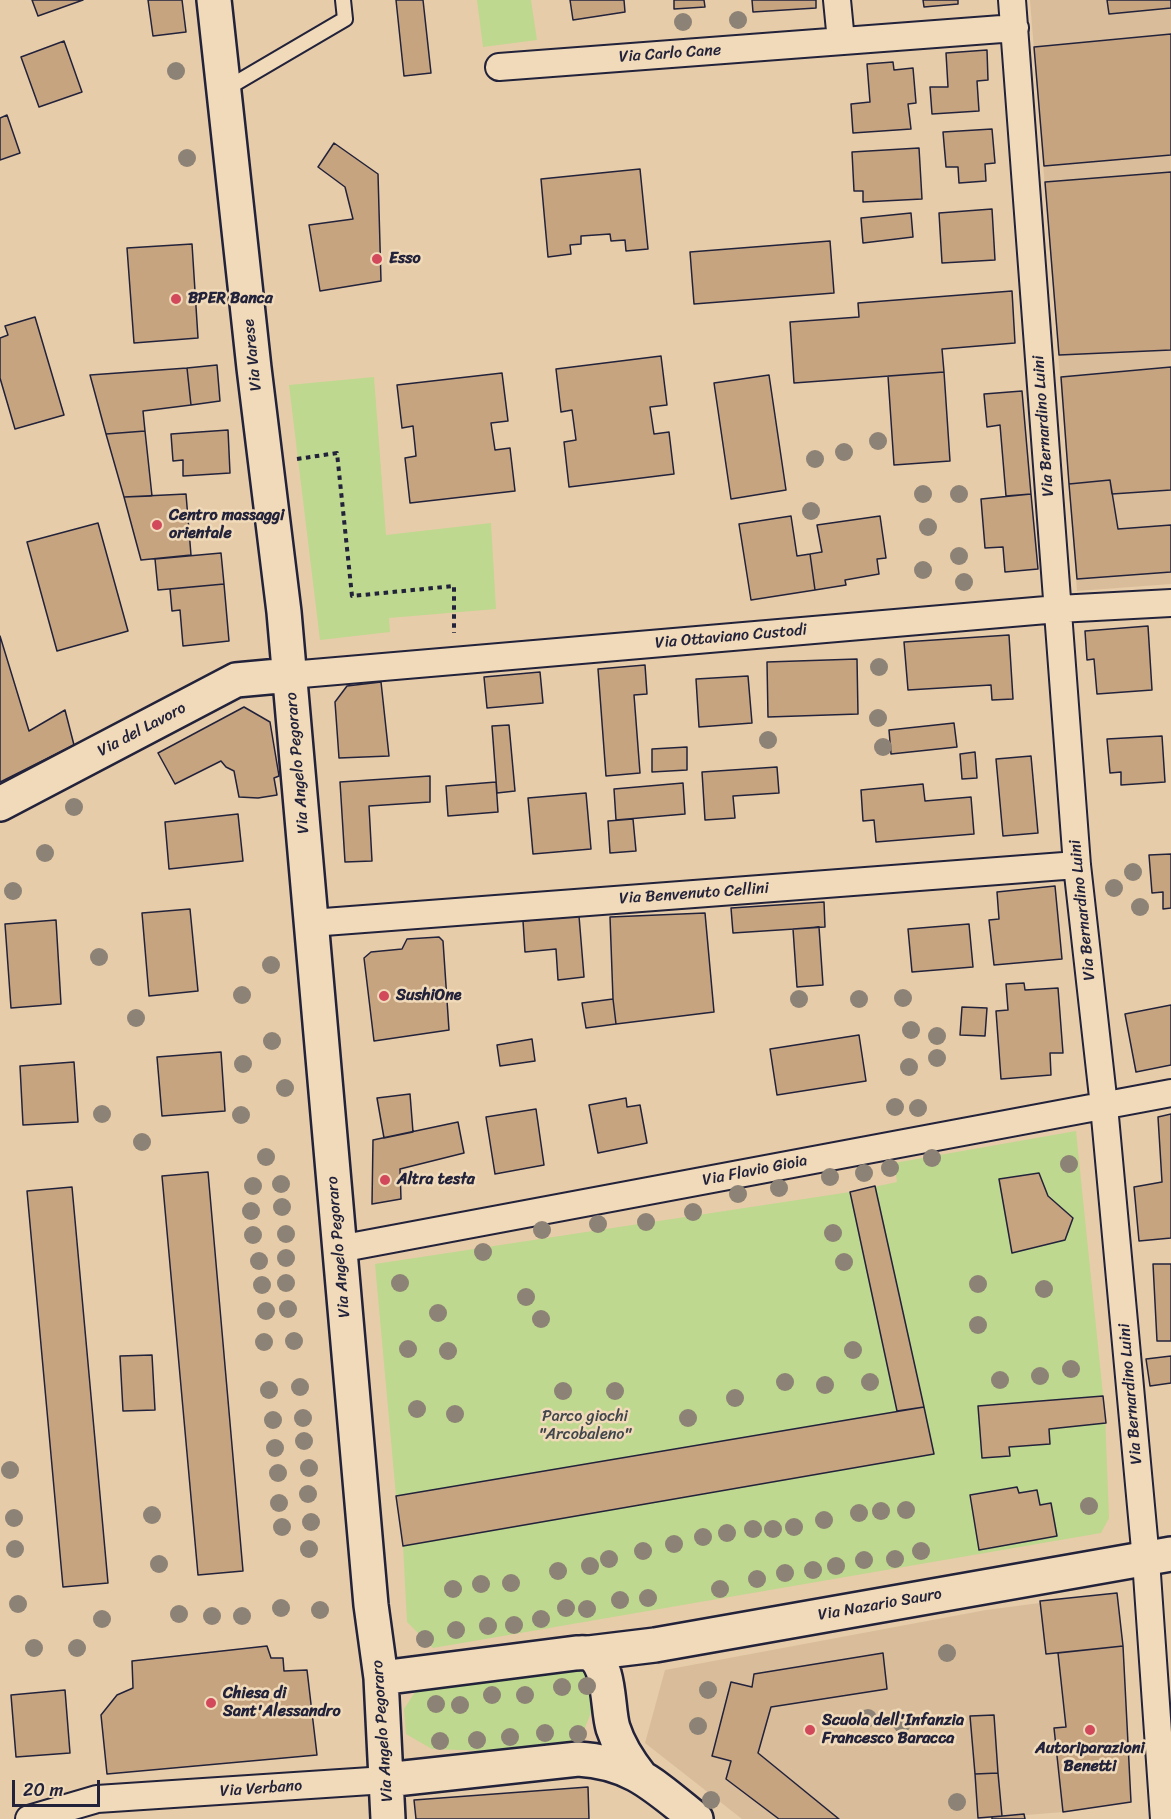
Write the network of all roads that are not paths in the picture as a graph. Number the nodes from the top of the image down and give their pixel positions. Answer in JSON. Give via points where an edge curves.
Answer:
{"nodes":[{"id":1,"x":214,"y":0,"type":"edge"},
{"id":2,"x":343,"y":0,"type":"edge"},
{"id":3,"x":837,"y":0,"type":"edge"},
{"id":4,"x":1012,"y":0,"type":"edge"},
{"id":5,"x":1015,"y":28,"type":"junction"},
{"id":6,"x":841,"y":41,"type":"junction"},
{"id":7,"x":499,"y":67,"type":"dead end"},
{"id":8,"x":224,"y":90,"type":"junction"},
{"id":9,"x":1171,"y":603,"type":"edge"},
{"id":10,"x":1058,"y":609,"type":"junction"},
{"id":11,"x":290,"y":675,"type":"junction"},
{"id":12,"x":0,"y":804,"type":"edge"},
{"id":13,"x":1077,"y":865,"type":"junction"},
{"id":14,"x":311,"y":923,"type":"junction"},
{"id":15,"x":1171,"y":1093,"type":"edge"},
{"id":16,"x":1104,"y":1106,"type":"junction"},
{"id":17,"x":339,"y":1249,"type":"junction"},
{"id":18,"x":1159,"y":1557,"type":"edge"},
{"id":19,"x":638,"y":1648,"type":"junction"},
{"id":20,"x":589,"y":1653,"type":"junction"},
{"id":21,"x":381,"y":1678,"type":"junction"},
{"id":22,"x":606,"y":1687,"type":"junction"},
{"id":23,"x":612,"y":1725,"type":"junction"},
{"id":24,"x":578,"y":1759,"type":"junction"},
{"id":25,"x":641,"y":1777,"type":"junction"},
{"id":26,"x":386,"y":1780,"type":"junction"},
{"id":27,"x":29,"y":1819,"type":"edge"},
{"id":28,"x":388,"y":1819,"type":"edge"},
{"id":29,"x":696,"y":1819,"type":"edge"},
{"id":30,"x":1164,"y":1819,"type":"edge"}],
"edges":[{"from":1,"to":8,"type":"main road","name":"Via Varese"},
{"from":2,"to":8,"type":"lane","via":[[345,19]]},
{"from":3,"to":6,"type":"street"},
{"from":4,"to":5,"type":"street","name":"Via Bernardino Luini"},
{"from":5,"to":6,"type":"street","name":"Via Carlo Cane"},
{"from":5,"to":10,"type":"street","name":"Via Bernardino Luini"},
{"from":6,"to":7,"type":"street","name":"Via Carlo Cane"},
{"from":8,"to":11,"type":"main road","name":"Via Varese"},
{"from":9,"to":10,"type":"street","name":"Via Ottaviano Custodi"},
{"from":10,"to":11,"type":"street","name":"Via Ottaviano Custodi"},
{"from":10,"to":13,"type":"street","name":"Via Bernardino Luini"},
{"from":11,"to":12,"type":"main road","name":"Via del Lavoro","via":[[236,680]]},
{"from":11,"to":14,"type":"main road","name":"Via Angelo Pegoraro"},
{"from":13,"to":14,"type":"street","name":"Via Benvenuto Cellini"},
{"from":13,"to":16,"type":"street","name":"Via Bernardino Luini"},
{"from":14,"to":17,"type":"main road","name":"Via Angelo Pegoraro"},
{"from":15,"to":16,"type":"street","name":"Via Flavio Gioia"},
{"from":16,"to":17,"type":"street","name":"Via Flavio Gioia"},
{"from":16,"to":18,"type":"street","name":"Via Bernardino Luini"},
{"from":17,"to":21,"type":"main road","name":"Via Angelo Pegoraro"},
{"from":18,"to":19,"type":"main road","name":"Via Nazario Sauro"},
{"from":18,"to":30,"type":"street","name":"Via Bernardino Luini"},
{"from":19,"to":20,"type":"main road","name":"Via Nazario Sauro"},
{"from":19,"to":22,"type":"main road","via":[[617,1666]]},
{"from":20,"to":21,"type":"main road","name":"Via Nazario Sauro"},
{"from":20,"to":22,"type":"main road","via":[[602,1667]]},
{"from":21,"to":26,"type":"main road","name":"Via Angelo Pegoraro"},
{"from":22,"to":23,"type":"main road"},
{"from":23,"to":24,"type":"main road","via":[[604,1744]]},
{"from":23,"to":25,"type":"main road","via":[[628,1760]]},
{"from":24,"to":25,"type":"main road","via":[[610,1763]]},
{"from":24,"to":26,"type":"main road"},
{"from":25,"to":29,"type":"main road"},
{"from":26,"to":27,"type":"street","name":"Via Verbano","via":[[97,1799]]},
{"from":26,"to":28,"type":"main road","name":"Via Angelo Pegoraro"}]}
